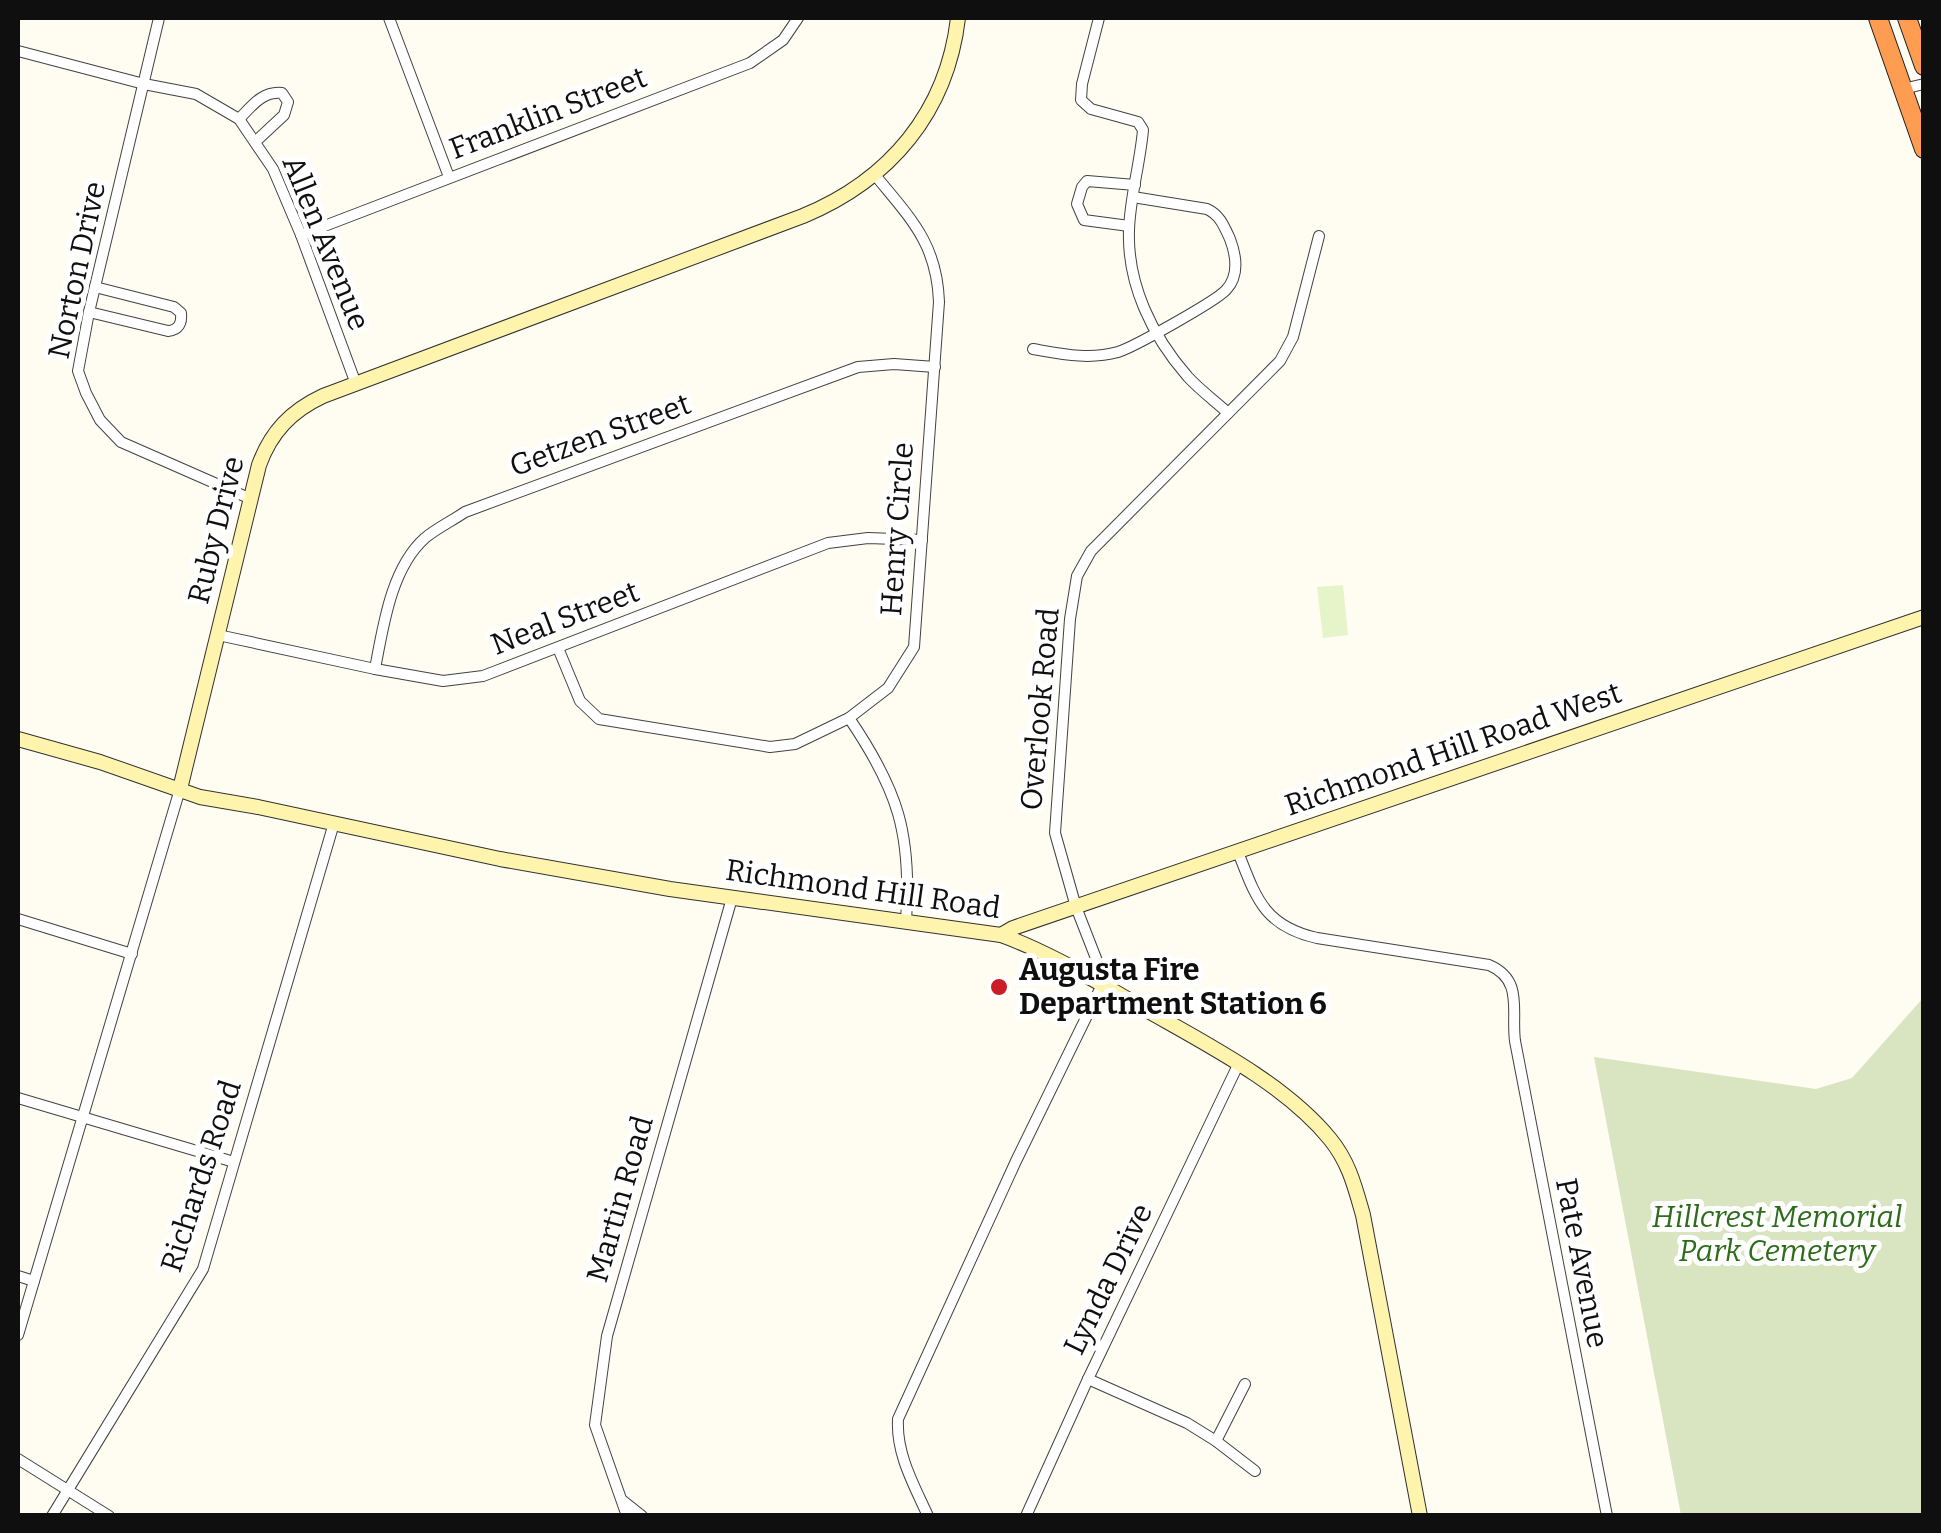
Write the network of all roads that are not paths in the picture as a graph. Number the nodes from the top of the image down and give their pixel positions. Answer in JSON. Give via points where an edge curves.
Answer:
{"nodes":[{"id":1,"x":160,"y":18,"type":"edge"},
{"id":2,"x":389,"y":18,"type":"edge"},
{"id":3,"x":798,"y":18,"type":"edge"},
{"id":4,"x":958,"y":18,"type":"edge"},
{"id":5,"x":1099,"y":18,"type":"edge"},
{"id":6,"x":1878,"y":18,"type":"edge"},
{"id":7,"x":1907,"y":18,"type":"edge"},
{"id":8,"x":18,"y":51,"type":"edge"},
{"id":9,"x":1924,"y":66,"type":"edge"},
{"id":10,"x":144,"y":84,"type":"junction"},
{"id":11,"x":1924,"y":84,"type":"edge"},
{"id":12,"x":1903,"y":89,"type":"junction"},
{"id":13,"x":239,"y":119,"type":"junction"},
{"id":14,"x":255,"y":142,"type":"junction"},
{"id":15,"x":1924,"y":149,"type":"edge"},
{"id":16,"x":875,"y":175,"type":"junction"},
{"id":17,"x":450,"y":178,"type":"junction"},
{"id":18,"x":1134,"y":191,"type":"junction"},
{"id":19,"x":1129,"y":226,"type":"junction"},
{"id":20,"x":301,"y":235,"type":"junction"},
{"id":21,"x":1319,"y":236,"type":"dead end"},
{"id":22,"x":95,"y":286,"type":"junction"},
{"id":23,"x":89,"y":312,"type":"junction"},
{"id":24,"x":1157,"y":332,"type":"junction"},
{"id":25,"x":1033,"y":348,"type":"dead end"},
{"id":26,"x":935,"y":367,"type":"junction"},
{"id":27,"x":356,"y":384,"type":"junction"},
{"id":28,"x":1228,"y":413,"type":"junction"},
{"id":29,"x":251,"y":499,"type":"junction"},
{"id":30,"x":922,"y":540,"type":"junction"},
{"id":31,"x":1924,"y":616,"type":"edge"},
{"id":32,"x":218,"y":635,"type":"junction"},
{"id":33,"x":558,"y":648,"type":"junction"},
{"id":34,"x":375,"y":669,"type":"junction"},
{"id":35,"x":849,"y":718,"type":"junction"},
{"id":36,"x":18,"y":739,"type":"edge"},
{"id":37,"x":180,"y":789,"type":"junction"},
{"id":38,"x":334,"y":823,"type":"junction"},
{"id":39,"x":1238,"y":852,"type":"junction"},
{"id":40,"x":732,"y":898,"type":"junction"},
{"id":41,"x":1076,"y":907,"type":"junction"},
{"id":42,"x":18,"y":919,"type":"edge"},
{"id":43,"x":906,"y":921,"type":"junction"},
{"id":44,"x":1001,"y":934,"type":"junction"},
{"id":45,"x":132,"y":954,"type":"junction"},
{"id":46,"x":1102,"y":985,"type":"junction"},
{"id":47,"x":1238,"y":1065,"type":"junction"},
{"id":48,"x":18,"y":1098,"type":"edge"},
{"id":49,"x":82,"y":1117,"type":"junction"},
{"id":50,"x":234,"y":1162,"type":"junction"},
{"id":51,"x":18,"y":1276,"type":"edge"},
{"id":52,"x":34,"y":1281,"type":"junction"},
{"id":53,"x":18,"y":1334,"type":"edge"},
{"id":54,"x":1088,"y":1379,"type":"junction"},
{"id":55,"x":1245,"y":1384,"type":"dead end"},
{"id":56,"x":1216,"y":1441,"type":"junction"},
{"id":57,"x":18,"y":1459,"type":"edge"},
{"id":58,"x":1255,"y":1471,"type":"dead end"},
{"id":59,"x":68,"y":1490,"type":"junction"},
{"id":60,"x":622,"y":1501,"type":"junction"},
{"id":61,"x":52,"y":1516,"type":"edge"},
{"id":62,"x":109,"y":1516,"type":"edge"},
{"id":63,"x":627,"y":1516,"type":"edge"},
{"id":64,"x":642,"y":1516,"type":"edge"},
{"id":65,"x":928,"y":1516,"type":"edge"},
{"id":66,"x":1026,"y":1516,"type":"edge"},
{"id":67,"x":1420,"y":1516,"type":"edge"},
{"id":68,"x":1607,"y":1516,"type":"edge"}],
"edges":[{"from":1,"to":10,"type":"street","name":"Norton Drive"},
{"from":2,"to":17,"type":"street"},
{"from":3,"to":17,"type":"street","name":"Franklin Street","via":[[784,40],[750,63]]},
{"from":4,"to":16,"type":"street","name":"Ruby Drive","via":[[932,105]]},
{"from":5,"to":18,"type":"street","via":[[1081,100],[1141,126]]},
{"from":6,"to":12,"type":"highway"},
{"from":7,"to":9,"type":"highway"},
{"from":8,"to":10,"type":"street","name":"Allen Avenue"},
{"from":10,"to":13,"type":"street","name":"Allen Avenue","via":[[196,94]]},
{"from":10,"to":22,"type":"street","name":"Norton Drive"},
{"from":11,"to":12,"type":"street"},
{"from":12,"to":15,"type":"highway"},
{"from":13,"to":14,"type":"street","name":"Allen Avenue"},
{"from":13,"to":14,"type":"street","via":[[262,96],[282,93],[288,102],[284,114]]},
{"from":14,"to":20,"type":"street","name":"Allen Avenue"},
{"from":16,"to":26,"type":"street","name":"Henry Circle","via":[[918,227],[931,254],[939,302]]},
{"from":16,"to":27,"type":"street","name":"Ruby Drive","via":[[803,216]]},
{"from":17,"to":20,"type":"street","name":"Franklin Street"},
{"from":18,"to":19,"type":"street"},
{"from":18,"to":19,"type":"street","via":[[1087,181],[1077,204],[1084,220]]},
{"from":18,"to":24,"type":"street","via":[[1214,212],[1237,256],[1228,289]]},
{"from":19,"to":24,"type":"street","via":[[1129,264]]},
{"from":20,"to":27,"type":"street","name":"Allen Avenue"},
{"from":21,"to":28,"type":"street","name":"Overlook Road","via":[[1293,337],[1280,361]]},
{"from":22,"to":23,"type":"street","name":"Norton Drive"},
{"from":22,"to":23,"type":"street","via":[[174,307],[182,319],[168,331]]},
{"from":23,"to":29,"type":"street","name":"Norton Drive","via":[[78,371],[100,420],[122,442]]},
{"from":24,"to":25,"type":"street","via":[[1116,353],[1090,357]]},
{"from":24,"to":28,"type":"street","via":[[1190,378]]},
{"from":26,"to":30,"type":"street","name":"Henry Circle"},
{"from":26,"to":34,"type":"street","name":"Getzen Street","via":[[858,367],[465,512],[424,540],[407,564],[389,598]]},
{"from":27,"to":29,"type":"street","name":"Ruby Drive","via":[[312,401],[281,425],[262,456]]},
{"from":28,"to":41,"type":"street","name":"Overlook Road","via":[[1091,551],[1077,576],[1054,833]]},
{"from":29,"to":32,"type":"street","name":"Ruby Drive"},
{"from":30,"to":33,"type":"street","name":"Neal Street","via":[[828,543]]},
{"from":30,"to":35,"type":"street","name":"Henry Circle","via":[[914,647],[888,688]]},
{"from":31,"to":39,"type":"street","name":"Richmond Hill Road West"},
{"from":32,"to":34,"type":"street","name":"Neal Street"},
{"from":32,"to":37,"type":"street","name":"Ruby Drive"},
{"from":33,"to":34,"type":"street","name":"Neal Street","via":[[484,676],[442,681]]},
{"from":33,"to":35,"type":"street","name":"Henry Circle","via":[[580,701],[599,719],[770,747],[795,744]]},
{"from":35,"to":43,"type":"street","via":[[876,757],[898,811],[908,870]]},
{"from":36,"to":37,"type":"street","name":"Richmond Hill Road"},
{"from":37,"to":38,"type":"street","name":"Richmond Hill Road"},
{"from":37,"to":45,"type":"street","name":"Ruby Drive"},
{"from":38,"to":40,"type":"street","name":"Richmond Hill Road"},
{"from":38,"to":50,"type":"street","name":"Richards Road"},
{"from":39,"to":41,"type":"street","name":"Richmond Hill Road West"},
{"from":39,"to":68,"type":"street","name":"Pate Avenue","via":[[1269,916],[1299,934],[1496,968],[1514,990],[1514,1041]]},
{"from":40,"to":43,"type":"street","name":"Richmond Hill Road"},
{"from":40,"to":60,"type":"street","name":"Martin Road","via":[[606,1336],[595,1426]]},
{"from":41,"to":44,"type":"street","name":"Richmond Hill Road West"},
{"from":41,"to":46,"type":"street","name":"Overlook Road"},
{"from":42,"to":45,"type":"street"},
{"from":43,"to":44,"type":"street","name":"Richmond Hill Road"},
{"from":44,"to":46,"type":"street","name":"Richmond Hill Road"},
{"from":45,"to":49,"type":"street","name":"Ruby Drive"},
{"from":46,"to":47,"type":"street","name":"Richmond Hill Road"},
{"from":46,"to":65,"type":"street","via":[[898,1420],[901,1452]]},
{"from":47,"to":54,"type":"street","name":"Lynda Drive"},
{"from":47,"to":67,"type":"street","name":"Richmond Hill Road","via":[[1318,1126],[1351,1173]]},
{"from":48,"to":49,"type":"street"},
{"from":49,"to":50,"type":"street"},
{"from":49,"to":52,"type":"street","name":"Ruby Drive"},
{"from":50,"to":59,"type":"street","name":"Richards Road","via":[[199,1278]]},
{"from":51,"to":52,"type":"street"},
{"from":52,"to":53,"type":"street","name":"Ruby Drive"},
{"from":54,"to":56,"type":"street"},
{"from":54,"to":66,"type":"street","name":"Lynda Drive"},
{"from":55,"to":56,"type":"street"},
{"from":56,"to":58,"type":"street"},
{"from":57,"to":59,"type":"street"},
{"from":59,"to":61,"type":"street","name":"Richards Road"},
{"from":59,"to":62,"type":"street"},
{"from":60,"to":63,"type":"street","name":"Martin Road"},
{"from":60,"to":64,"type":"street"}]}
